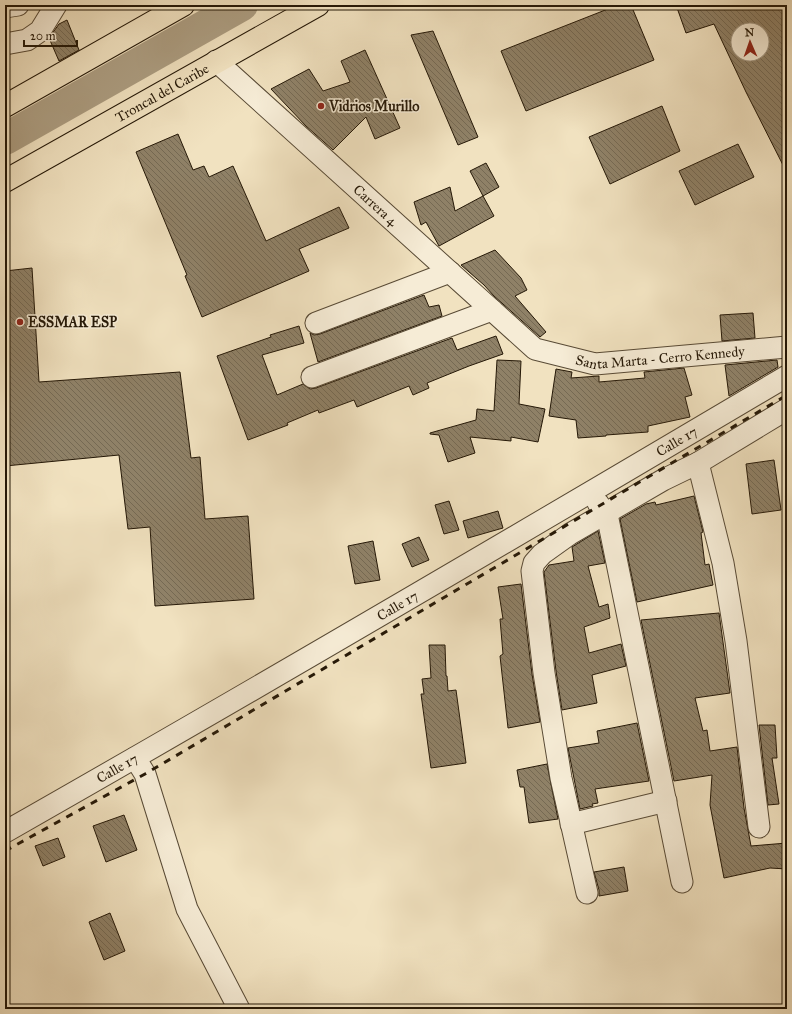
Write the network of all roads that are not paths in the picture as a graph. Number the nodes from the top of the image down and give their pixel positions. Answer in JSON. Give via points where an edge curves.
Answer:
{"nodes":[{"id":1,"x":18,"y":5,"type":"edge"},
{"id":2,"x":56,"y":5,"type":"edge"},
{"id":3,"x":183,"y":5,"type":"edge"},
{"id":4,"x":318,"y":5,"type":"edge"},
{"id":5,"x":5,"y":7,"type":"edge"},
{"id":6,"x":5,"y":44,"type":"edge"},
{"id":7,"x":216,"y":61,"type":"junction"},
{"id":8,"x":5,"y":106,"type":"edge"},
{"id":9,"x":5,"y":181,"type":"edge"},
{"id":10,"x":450,"y":272,"type":"junction"},
{"id":11,"x":492,"y":310,"type":"junction"},
{"id":12,"x":316,"y":324,"type":"dead end"},
{"id":13,"x":787,"y":347,"type":"edge"},
{"id":14,"x":535,"y":349,"type":"joint"},
{"id":15,"x":787,"y":376,"type":"edge"},
{"id":16,"x":312,"y":377,"type":"dead end"},
{"id":17,"x":787,"y":409,"type":"edge"},
{"id":18,"x":698,"y":463,"type":"junction"},
{"id":19,"x":591,"y":492,"type":"junction"},
{"id":20,"x":604,"y":513,"type":"junction"},
{"id":21,"x":135,"y":758,"type":"junction"},
{"id":22,"x":666,"y":801,"type":"junction"},
{"id":23,"x":571,"y":824,"type":"junction"},
{"id":24,"x":759,"y":827,"type":"dead end"},
{"id":25,"x":5,"y":832,"type":"edge"},
{"id":26,"x":682,"y":882,"type":"dead end"},
{"id":27,"x":587,"y":893,"type":"dead end"},
{"id":28,"x":239,"y":1009,"type":"edge"}],
"edges":[{"from":1,"to":5,"type":"street"},
{"from":2,"to":6,"type":"street","via":[[40,31],[27,40]]},
{"from":3,"to":8,"type":"highway"},
{"from":4,"to":7,"type":"highway","name":"Troncal del Caribe"},
{"from":7,"to":9,"type":"highway","name":"Troncal del Caribe"},
{"from":7,"to":10,"type":"street","name":"Carrera 4"},
{"from":10,"to":11,"type":"street","name":"Carrera 4"},
{"from":10,"to":12,"type":"street"},
{"from":11,"to":14,"type":"street","name":"Carrera 4"},
{"from":11,"to":16,"type":"street"},
{"from":13,"to":14,"type":"street","name":"Santa Marta - Cerro Kennedy","via":[[595,364]]},
{"from":15,"to":19,"type":"street","name":"Calle 17"},
{"from":17,"to":18,"type":"street"},
{"from":18,"to":20,"type":"street"},
{"from":18,"to":24,"type":"street","via":[[723,563],[736,641]]},
{"from":19,"to":20,"type":"street"},
{"from":19,"to":21,"type":"street","name":"Calle 17"},
{"from":20,"to":22,"type":"street","via":[[608,520]]},
{"from":20,"to":23,"type":"street","via":[[542,554],[534,563],[532,572],[544,673]]},
{"from":21,"to":25,"type":"street","name":"Calle 17"},
{"from":21,"to":28,"type":"street","via":[[145,774],[187,909]]},
{"from":22,"to":23,"type":"street"},
{"from":22,"to":26,"type":"street"},
{"from":23,"to":27,"type":"street"}]}
